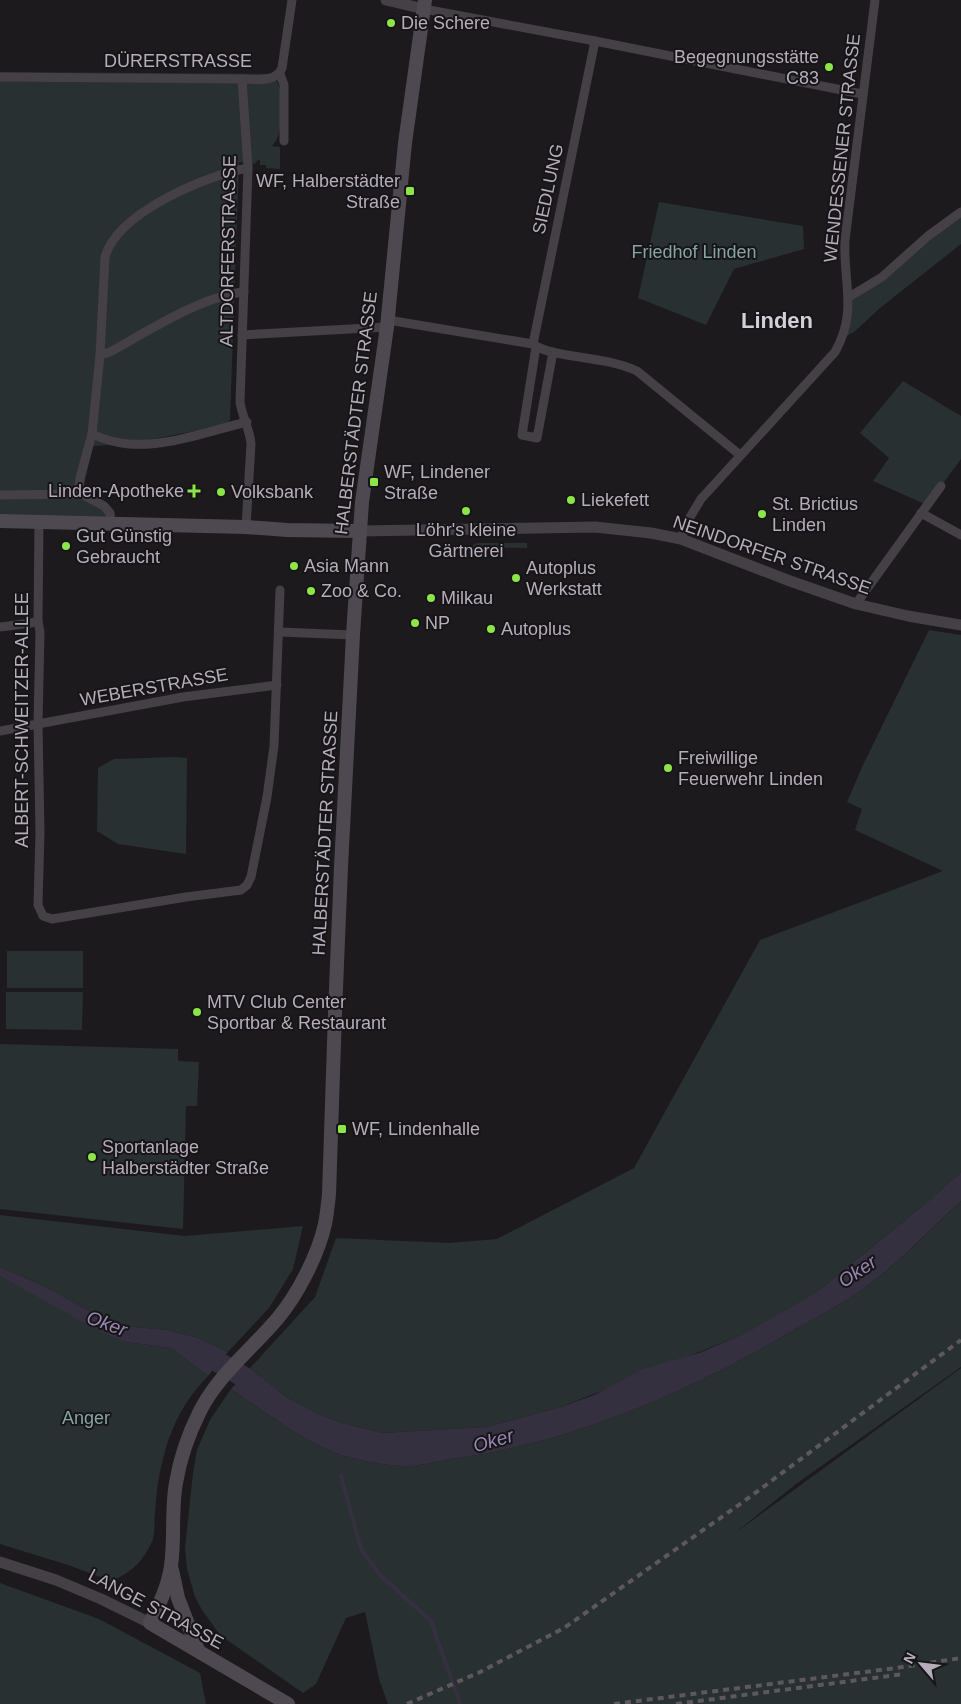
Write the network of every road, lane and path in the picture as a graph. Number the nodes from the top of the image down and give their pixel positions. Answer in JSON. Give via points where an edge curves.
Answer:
{"nodes":[{"id":1,"x":292,"y":0,"type":"edge"},
{"id":2,"x":386,"y":0,"type":"edge"},
{"id":3,"x":875,"y":0,"type":"edge"},
{"id":4,"x":425,"y":4,"type":"edge"},
{"id":5,"x":595,"y":41,"type":"junction"},
{"id":6,"x":280,"y":74,"type":"junction"},
{"id":7,"x":0,"y":77,"type":"edge"},
{"id":8,"x":242,"y":79,"type":"junction"},
{"id":9,"x":862,"y":94,"type":"junction"},
{"id":10,"x":284,"y":141,"type":"dead end"},
{"id":11,"x":248,"y":168,"type":"junction"},
{"id":12,"x":961,"y":212,"type":"edge"},
{"id":13,"x":244,"y":292,"type":"junction"},
{"id":14,"x":849,"y":297,"type":"junction"},
{"id":15,"x":387,"y":324,"type":"junction"},
{"id":16,"x":242,"y":335,"type":"junction"},
{"id":17,"x":535,"y":346,"type":"junction"},
{"id":18,"x":553,"y":352,"type":"junction"},
{"id":19,"x":100,"y":355,"type":"junction"},
{"id":20,"x":247,"y":422,"type":"junction"},
{"id":21,"x":92,"y":434,"type":"junction"},
{"id":22,"x":740,"y":455,"type":"junction"},
{"id":23,"x":941,"y":486,"type":"dead end"},
{"id":24,"x":82,"y":494,"type":"junction"},
{"id":25,"x":0,"y":495,"type":"edge"},
{"id":26,"x":921,"y":514,"type":"junction"},
{"id":27,"x":0,"y":521,"type":"edge"},
{"id":28,"x":39,"y":523,"type":"junction"},
{"id":29,"x":111,"y":524,"type":"junction"},
{"id":30,"x":246,"y":527,"type":"junction"},
{"id":31,"x":360,"y":532,"type":"junction"},
{"id":32,"x":961,"y":535,"type":"edge"},
{"id":33,"x":681,"y":540,"type":"junction"},
{"id":34,"x":280,"y":590,"type":"dead end"},
{"id":35,"x":856,"y":604,"type":"junction"},
{"id":36,"x":38,"y":621,"type":"junction"},
{"id":37,"x":961,"y":625,"type":"edge"},
{"id":38,"x":0,"y":627,"type":"edge"},
{"id":39,"x":280,"y":632,"type":"junction"},
{"id":40,"x":353,"y":635,"type":"junction"},
{"id":41,"x":277,"y":685,"type":"junction"},
{"id":42,"x":38,"y":724,"type":"junction"},
{"id":43,"x":0,"y":731,"type":"edge"},
{"id":44,"x":0,"y":1562,"type":"edge"},
{"id":45,"x":171,"y":1567,"type":"junction"},
{"id":46,"x":150,"y":1623,"type":"junction"},
{"id":47,"x":198,"y":1650,"type":"junction"},
{"id":48,"x":288,"y":1704,"type":"edge"}],
"edges":[{"from":1,"to":6,"type":"street"},
{"from":2,"to":4,"type":"street"},
{"from":3,"to":9,"type":"street","name":"WENDESSENER STRASSE"},
{"from":4,"to":5,"type":"street"},
{"from":4,"to":15,"type":"main road","name":"HALBERSTÄDTER STRASSE","via":[[404,152]]},
{"from":5,"to":9,"type":"street"},
{"from":5,"to":17,"type":"street","name":"SIEDLUNG"},
{"from":6,"to":8,"type":"street","name":"DÜRERSTRASSE","via":[[273,78]]},
{"from":6,"to":10,"type":"street","via":[[284,85]]},
{"from":7,"to":8,"type":"street","name":"DÜRERSTRASSE"},
{"from":8,"to":11,"type":"street","name":"ALTDORFERSTRASSE"},
{"from":9,"to":14,"type":"street","name":"WENDESSENER STRASSE","via":[[845,240]]},
{"from":11,"to":13,"type":"street","name":"ALTDORFERSTRASSE"},
{"from":11,"to":19,"type":"street","via":[[231,170],[176,193],[120,230],[105,257]]},
{"from":12,"to":14,"type":"street","via":[[882,277]]},
{"from":13,"to":16,"type":"street","name":"ALTDORFERSTRASSE"},
{"from":13,"to":19,"type":"street","via":[[230,293],[203,303]]},
{"from":14,"to":22,"type":"street","name":"WENDESSENER STRASSE","via":[[844,338],[835,352]]},
{"from":15,"to":16,"type":"street"},
{"from":15,"to":17,"type":"street"},
{"from":15,"to":31,"type":"main road","name":"HALBERSTÄDTER STRASSE"},
{"from":16,"to":20,"type":"street","name":"ALTDORFERSTRASSE","via":[[240,402]]},
{"from":17,"to":18,"type":"street"},
{"from":17,"to":18,"type":"street","name":"SIEDLUNG","via":[[522,435],[537,438]]},
{"from":18,"to":22,"type":"street","via":[[637,371]]},
{"from":19,"to":21,"type":"street"},
{"from":20,"to":21,"type":"street","via":[[168,442],[145,444],[128,444]]},
{"from":20,"to":30,"type":"street","name":"ALTDORFERSTRASSE","via":[[251,444]]},
{"from":21,"to":24,"type":"street","via":[[80,478]]},
{"from":22,"to":33,"type":"street","name":"WENDESSENER STRASSE","via":[[701,499],[686,524]]},
{"from":23,"to":26,"type":"street"},
{"from":24,"to":25,"type":"street"},
{"from":24,"to":29,"type":"street","via":[[104,506],[110,513]]},
{"from":26,"to":32,"type":"street"},
{"from":26,"to":35,"type":"street"},
{"from":27,"to":28,"type":"main road"},
{"from":28,"to":29,"type":"main road"},
{"from":28,"to":36,"type":"street","name":"ALBERT-SCHWEITZER-ALLEE"},
{"from":29,"to":30,"type":"main road"},
{"from":30,"to":31,"type":"main road"},
{"from":31,"to":33,"type":"street","name":"NEINDORFER STRASSE","via":[[595,528],[651,533]]},
{"from":31,"to":40,"type":"main road","name":"HALBERSTÄDTER STRASSE"},
{"from":33,"to":35,"type":"street","name":"NEINDORFER STRASSE"},
{"from":34,"to":39,"type":"street"},
{"from":35,"to":37,"type":"street","name":"NEINDORFER STRASSE"},
{"from":36,"to":38,"type":"street"},
{"from":36,"to":42,"type":"street","name":"ALBERT-SCHWEITZER-ALLEE"},
{"from":39,"to":40,"type":"street"},
{"from":39,"to":41,"type":"street"},
{"from":40,"to":45,"type":"main road","name":"HALBERSTÄDTER STRASSE","via":[[329,1194],[325,1223],[320,1242],[294,1296],[216,1385],[200,1411],[183,1451],[176,1484]]},
{"from":41,"to":42,"type":"street","name":"WEBERSTRASSE","via":[[183,697]]},
{"from":41,"to":42,"type":"street","name":"ALBERT-SCHWEITZER-ALLEE","via":[[267,797],[251,877],[241,890],[68,917],[52,919],[43,916],[38,905]]},
{"from":42,"to":43,"type":"street","name":"WEBERSTRASSE"},
{"from":44,"to":46,"type":"street","name":"LANGE STRASSE","via":[[56,1580]]},
{"from":45,"to":46,"type":"main road","name":"HALBERSTÄDTER STRASSE","via":[[164,1594]]},
{"from":45,"to":47,"type":"main road","via":[[178,1598]]},
{"from":46,"to":47,"type":"main road","name":"LANGE STRASSE"},
{"from":47,"to":48,"type":"main road","name":"LANGE STRASSE"}]}
